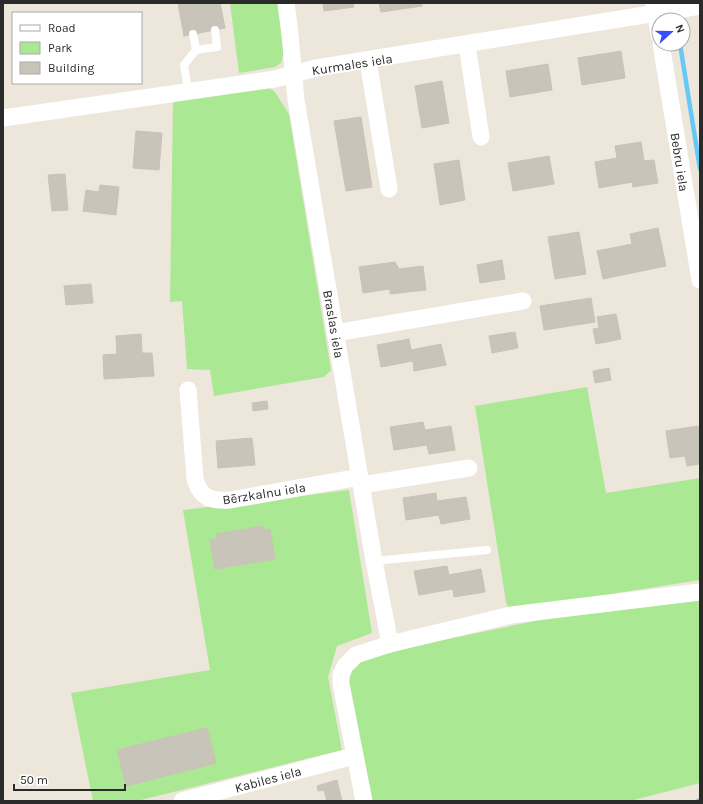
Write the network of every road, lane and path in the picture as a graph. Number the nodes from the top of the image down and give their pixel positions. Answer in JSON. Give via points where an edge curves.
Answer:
{"nodes":[{"id":1,"x":286,"y":3,"type":"edge"},
{"id":2,"x":700,"y":6,"type":"edge"},
{"id":3,"x":655,"y":8,"type":"edge"},
{"id":4,"x":214,"y":30,"type":"dead end"},
{"id":5,"x":193,"y":34,"type":"dead end"},
{"id":6,"x":467,"y":44,"type":"junction"},
{"id":7,"x":196,"y":50,"type":"junction"},
{"id":8,"x":662,"y":52,"type":"edge"},
{"id":9,"x":368,"y":61,"type":"junction"},
{"id":10,"x":294,"y":74,"type":"junction"},
{"id":11,"x":188,"y":91,"type":"junction"},
{"id":12,"x":3,"y":118,"type":"edge"},
{"id":13,"x":481,"y":137,"type":"dead end"},
{"id":14,"x":389,"y":189,"type":"dead end"},
{"id":15,"x":696,"y":236,"type":"edge"},
{"id":16,"x":700,"y":280,"type":"edge"},
{"id":17,"x":523,"y":301,"type":"dead end"},
{"id":18,"x":335,"y":333,"type":"junction"},
{"id":19,"x":188,"y":390,"type":"dead end"},
{"id":20,"x":469,"y":468,"type":"dead end"},
{"id":21,"x":361,"y":481,"type":"junction"},
{"id":22,"x":487,"y":550,"type":"dead end"},
{"id":23,"x":374,"y":561,"type":"junction"},
{"id":24,"x":700,"y":592,"type":"edge"},
{"id":25,"x":390,"y":644,"type":"junction"},
{"id":26,"x":354,"y":756,"type":"junction"},
{"id":27,"x":182,"y":801,"type":"edge"},
{"id":28,"x":364,"y":801,"type":"edge"}],
"edges":[{"from":1,"to":10,"type":"street","name":"Braslas iela"},
{"from":2,"to":3,"type":"street","name":"Kurmales iela"},
{"from":3,"to":6,"type":"street","name":"Kurmales iela"},
{"from":4,"to":7,"type":"lane","via":[[217,47]]},
{"from":5,"to":7,"type":"lane"},
{"from":6,"to":9,"type":"street","name":"Kurmales iela"},
{"from":6,"to":13,"type":"street"},
{"from":7,"to":11,"type":"lane","via":[[184,65]]},
{"from":8,"to":15,"type":"street","name":"Bebru iela"},
{"from":9,"to":10,"type":"street","name":"Kurmales iela","via":[[316,68]]},
{"from":9,"to":14,"type":"street"},
{"from":10,"to":11,"type":"street","name":"Kurmales iela"},
{"from":10,"to":18,"type":"street","name":"Braslas iela","via":[[296,100]]},
{"from":11,"to":12,"type":"street","name":"Kurmales iela"},
{"from":15,"to":16,"type":"street","name":"Bebru iela"},
{"from":17,"to":18,"type":"street"},
{"from":18,"to":21,"type":"street","name":"Braslas iela"},
{"from":19,"to":21,"type":"street","name":"Bērzkalnu iela","via":[[195,479],[200,491],[208,498],[217,501],[230,500]]},
{"from":20,"to":21,"type":"street"},
{"from":21,"to":23,"type":"street","name":"Braslas iela"},
{"from":22,"to":23,"type":"lane"},
{"from":23,"to":25,"type":"street","name":"Braslas iela"},
{"from":24,"to":25,"type":"street","via":[[511,615]]},
{"from":25,"to":26,"type":"street","via":[[356,654],[341,675]]},
{"from":26,"to":27,"type":"street","name":"Kabiles iela"},
{"from":26,"to":28,"type":"street"}]}
